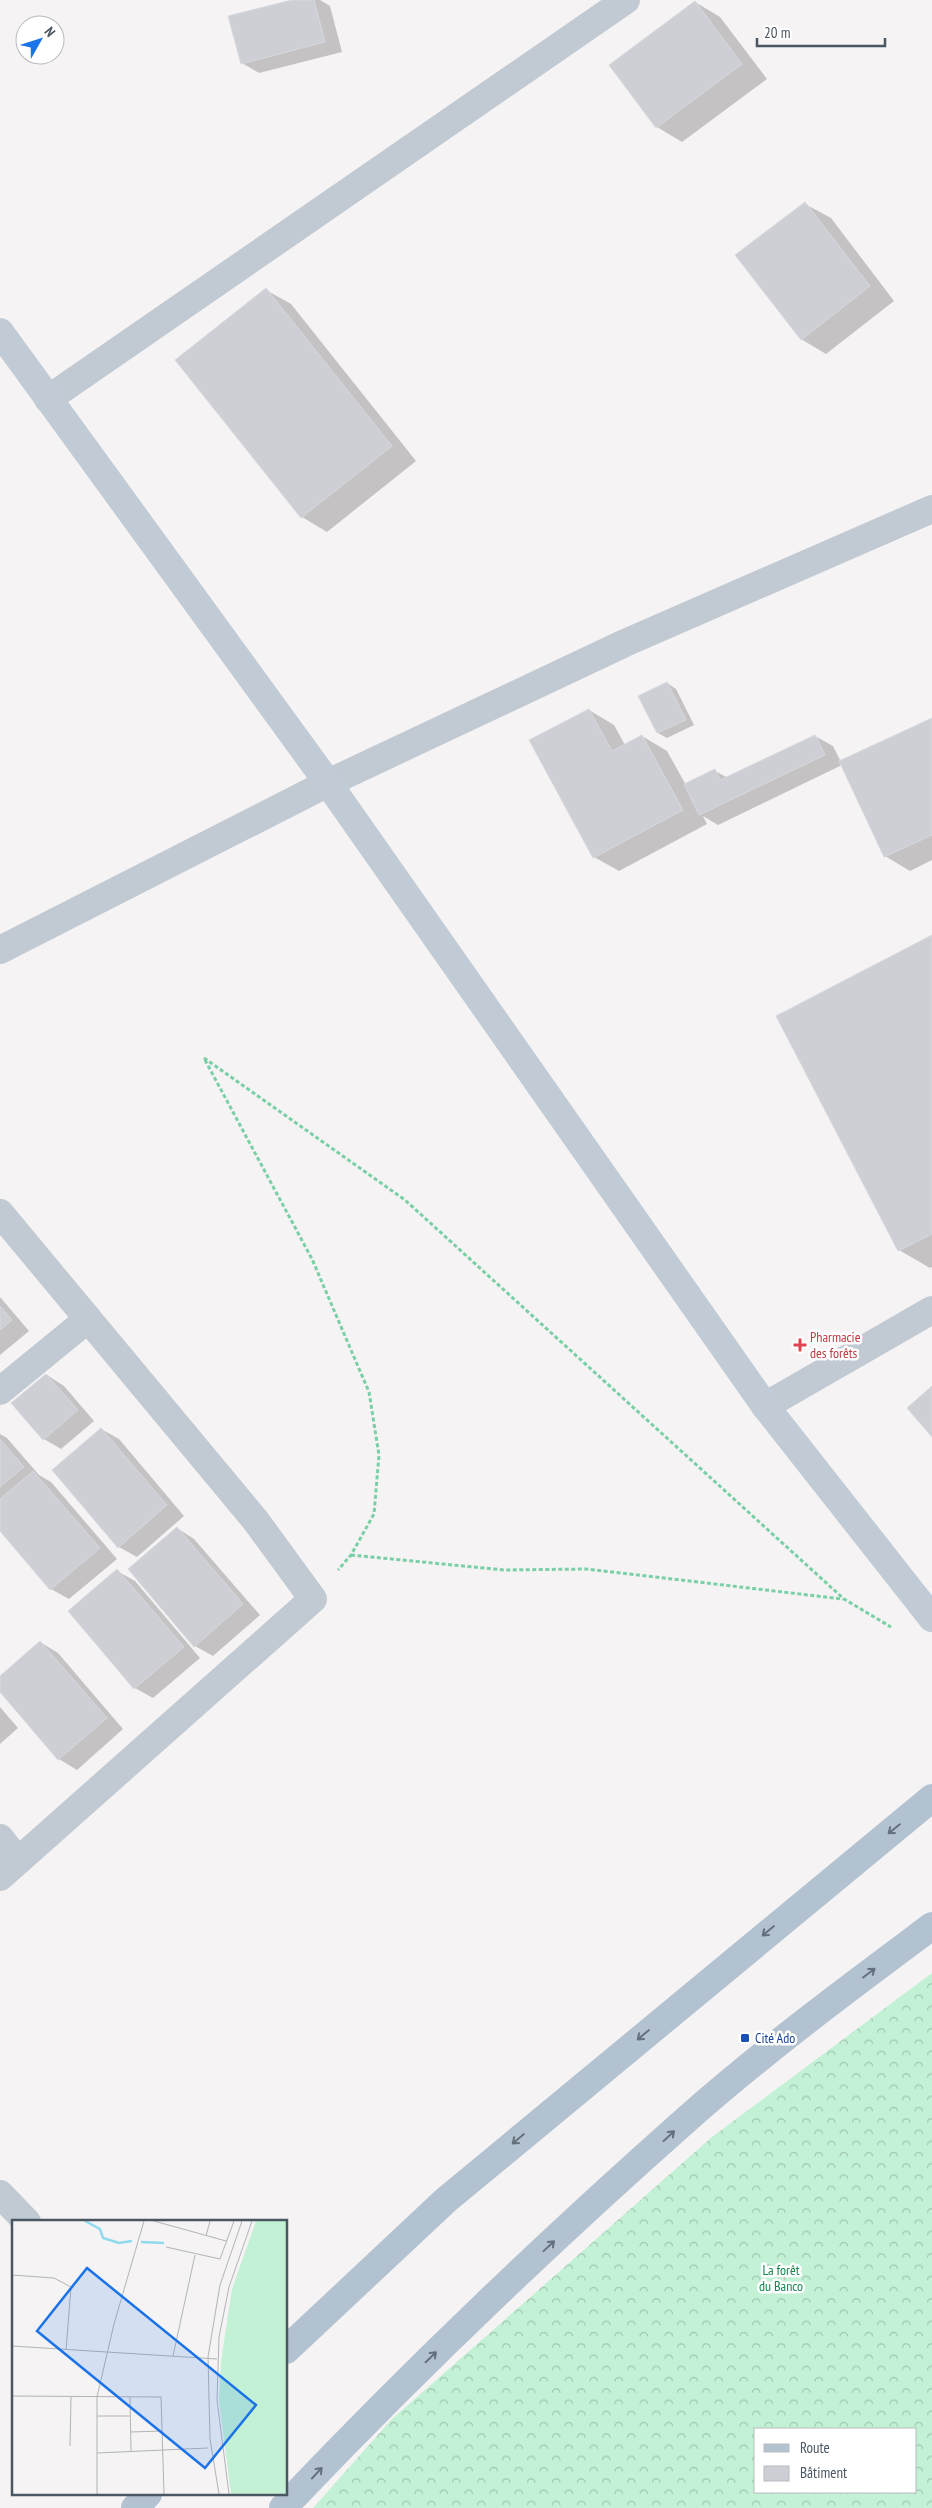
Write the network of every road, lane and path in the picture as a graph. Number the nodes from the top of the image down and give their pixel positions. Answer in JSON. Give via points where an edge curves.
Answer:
{"nodes":[{"id":1,"x":626,"y":0,"type":"edge"},
{"id":2,"x":0,"y":332,"type":"edge"},
{"id":3,"x":48,"y":399,"type":"junction"},
{"id":4,"x":932,"y":509,"type":"edge"},
{"id":5,"x":328,"y":783,"type":"junction"},
{"id":6,"x":0,"y":950,"type":"edge"},
{"id":7,"x":0,"y":1213,"type":"edge"},
{"id":8,"x":932,"y":1310,"type":"edge"},
{"id":9,"x":88,"y":1319,"type":"junction"},
{"id":10,"x":0,"y":1391,"type":"edge"},
{"id":11,"x":765,"y":1406,"type":"junction"},
{"id":12,"x":351,"y":1555,"type":"junction"},
{"id":13,"x":313,"y":1599,"type":"junction"},
{"id":14,"x":844,"y":1599,"type":"junction"},
{"id":15,"x":932,"y":1618,"type":"edge"},
{"id":16,"x":892,"y":1628,"type":"dead end"},
{"id":17,"x":932,"y":1798,"type":"edge"},
{"id":18,"x":0,"y":1838,"type":"edge"},
{"id":19,"x":9,"y":1869,"type":"edge"},
{"id":20,"x":932,"y":1926,"type":"edge"},
{"id":21,"x":0,"y":2194,"type":"edge"},
{"id":22,"x":25,"y":2220,"type":"edge"},
{"id":23,"x":288,"y":2348,"type":"edge"},
{"id":24,"x":146,"y":2496,"type":"edge"},
{"id":25,"x":135,"y":2508,"type":"edge"},
{"id":26,"x":283,"y":2508,"type":"edge"}],
"edges":[{"from":1,"to":3,"type":"street"},
{"from":2,"to":3,"type":"street"},
{"from":3,"to":5,"type":"street"},
{"from":4,"to":5,"type":"street","via":[[626,643]]},
{"from":5,"to":6,"type":"street"},
{"from":5,"to":11,"type":"street"},
{"from":7,"to":9,"type":"street"},
{"from":8,"to":11,"type":"street"},
{"from":9,"to":10,"type":"street"},
{"from":9,"to":13,"type":"street","via":[[256,1521]]},
{"from":11,"to":15,"type":"street"},
{"from":12,"to":13,"type":"path"},
{"from":12,"to":14,"type":"path","via":[[504,1570],[586,1569]]},
{"from":12,"to":14,"type":"path","via":[[374,1514],[378,1455],[369,1392],[312,1258],[204,1058],[404,1200]]},
{"from":13,"to":19,"type":"street"},
{"from":14,"to":16,"type":"path"},
{"from":17,"to":23,"type":"main road","one_way":true,"via":[[446,2200]]},
{"from":18,"to":19,"type":"street"},
{"from":26,"to":20,"type":"main road","one_way":true,"via":[[479,2310],[689,2118],[830,2002]]},
{"from":21,"to":22,"type":"street"},
{"from":24,"to":25,"type":"main road"}]}
